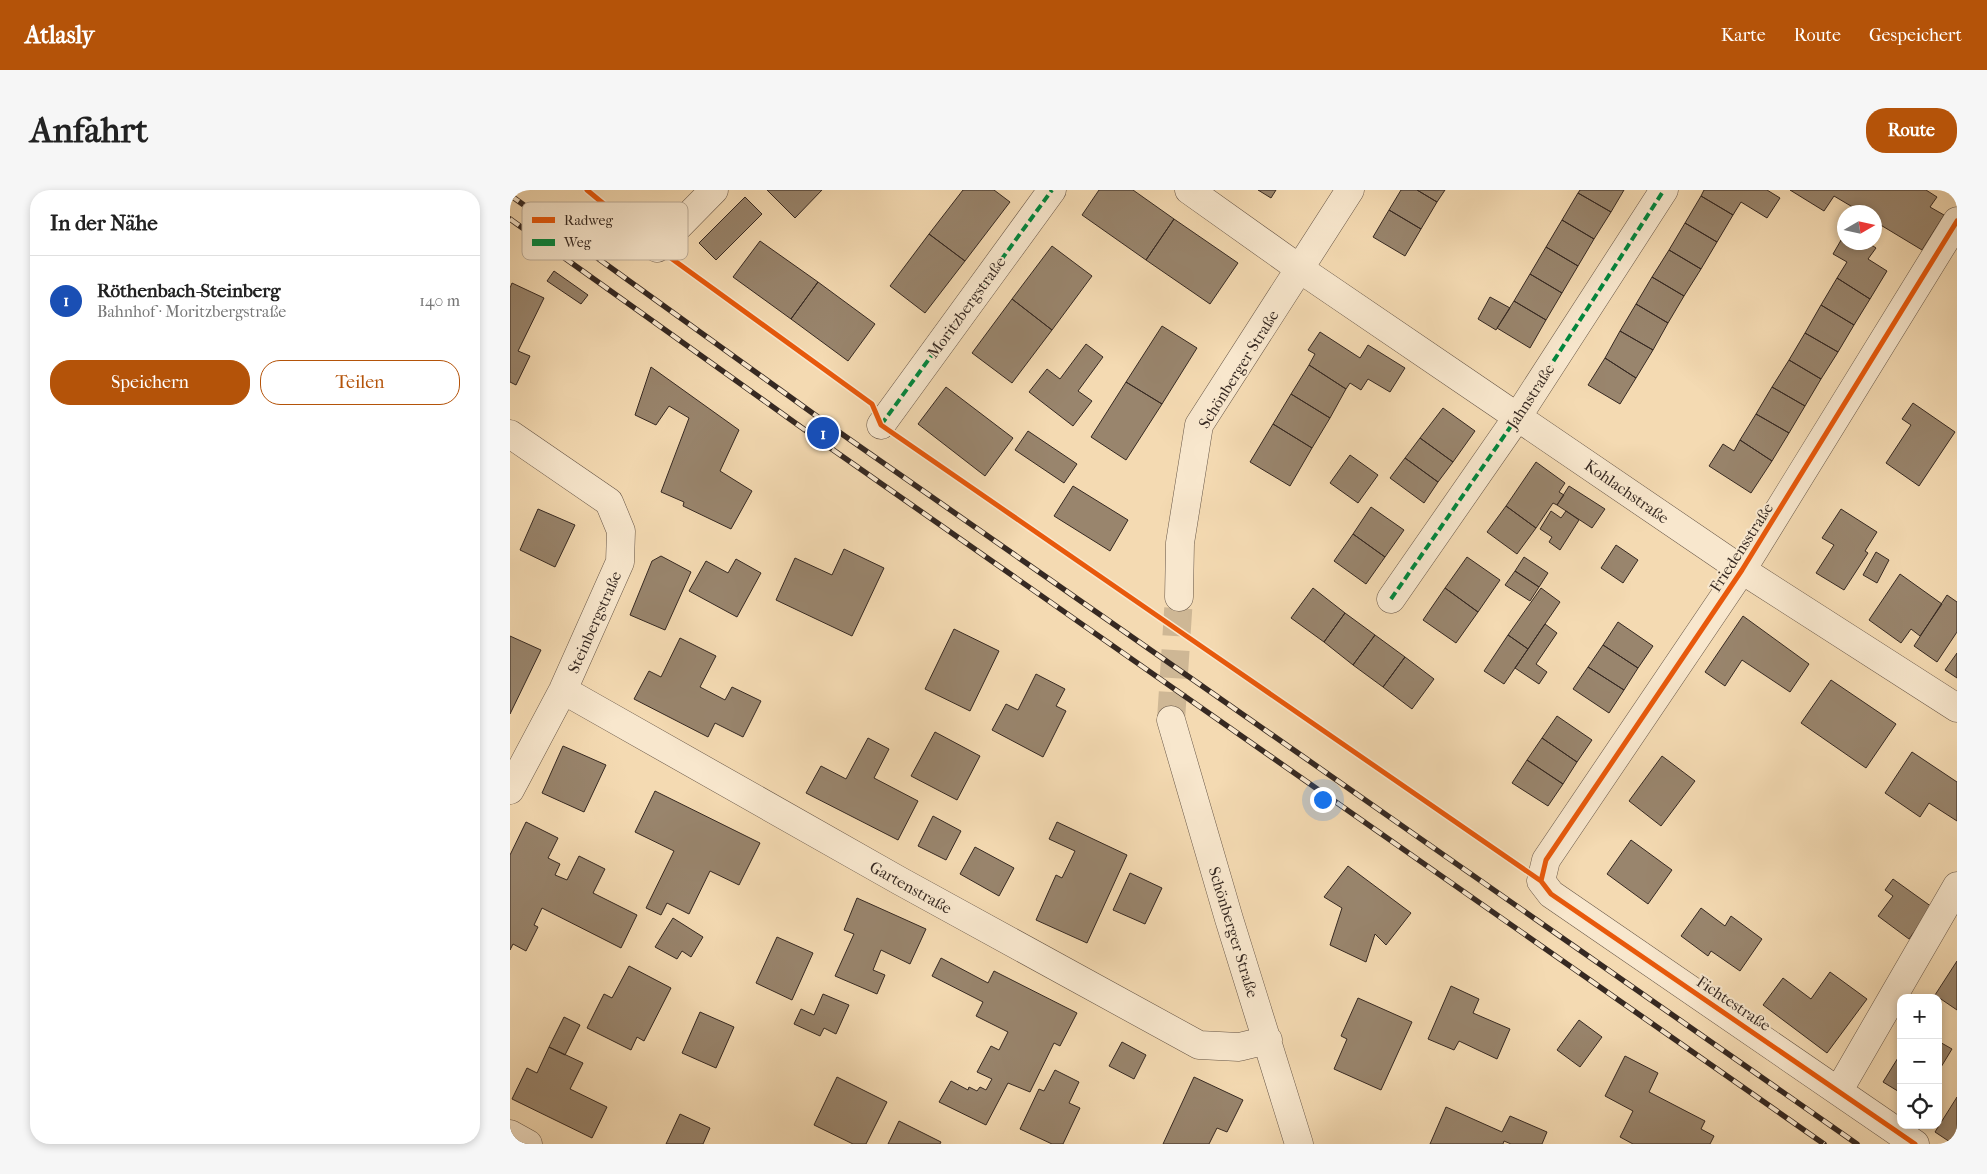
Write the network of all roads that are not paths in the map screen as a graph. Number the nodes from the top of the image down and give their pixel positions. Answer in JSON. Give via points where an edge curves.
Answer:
{"nodes":[{"id":1,"x":714,"y":190,"type":"edge"},
{"id":2,"x":1052,"y":190,"type":"edge"},
{"id":3,"x":1189,"y":190,"type":"edge"},
{"id":4,"x":1350,"y":190,"type":"edge"},
{"id":5,"x":1664,"y":190,"type":"edge"},
{"id":6,"x":688,"y":216,"type":"edge"},
{"id":7,"x":1957,"y":221,"type":"edge"},
{"id":8,"x":1300,"y":269,"type":"junction"},
{"id":9,"x":1518,"y":416,"type":"junction"},
{"id":10,"x":881,"y":425,"type":"dead end"},
{"id":11,"x":510,"y":434,"type":"edge"},
{"id":12,"x":1742,"y":570,"type":"junction"},
{"id":13,"x":1179,"y":597,"type":"tunnel mouth"},
{"id":14,"x":1391,"y":599,"type":"dead end"},
{"id":15,"x":563,"y":690,"type":"junction"},
{"id":16,"x":1957,"y":708,"type":"edge"},
{"id":17,"x":1171,"y":720,"type":"tunnel mouth"},
{"id":18,"x":510,"y":790,"type":"edge"},
{"id":19,"x":1542,"y":881,"type":"joint"},
{"id":20,"x":1957,"y":886,"type":"edge"},
{"id":21,"x":1268,"y":1040,"type":"junction"},
{"id":22,"x":1839,"y":1090,"type":"junction"},
{"id":23,"x":510,"y":1134,"type":"edge"},
{"id":24,"x":528,"y":1144,"type":"edge"},
{"id":25,"x":1299,"y":1144,"type":"edge"},
{"id":26,"x":1915,"y":1144,"type":"edge"}],
"edges":[{"from":1,"to":6,"type":"street"},
{"from":2,"to":10,"type":"street","name":"Moritzbergstraße"},
{"from":3,"to":8,"type":"street","name":"Kohlachstraße"},
{"from":4,"to":8,"type":"street","name":"Schönberger Straße"},
{"from":5,"to":9,"type":"street","name":"Jahnstraße"},
{"from":7,"to":12,"type":"street","name":"Friedensstraße"},
{"from":8,"to":9,"type":"street","name":"Kohlachstraße"},
{"from":8,"to":13,"type":"street","name":"Schönberger Straße","via":[[1200,425],[1180,543]]},
{"from":9,"to":12,"type":"street","name":"Kohlachstraße"},
{"from":9,"to":14,"type":"street","name":"Jahnstraße"},
{"from":11,"to":15,"type":"street","name":"Steinbergstraße","via":[[608,502],[622,531],[620,562]]},
{"from":12,"to":16,"type":"street","name":"Kohlachstraße"},
{"from":12,"to":19,"type":"street","name":"Friedensstraße","via":[[1546,860]]},
{"from":15,"to":18,"type":"street","name":"Steinbergstraße"},
{"from":15,"to":21,"type":"street","name":"Gartenstraße","via":[[900,881],[1199,1045],[1239,1047]]},
{"from":17,"to":21,"type":"street","name":"Schönberger Straße"},
{"from":19,"to":22,"type":"street","name":"Fichtestraße","via":[[1551,894]]},
{"from":20,"to":22,"type":"street"},
{"from":21,"to":25,"type":"street","name":"Schönberger Straße"},
{"from":22,"to":26,"type":"street","name":"Fichtestraße"},
{"from":23,"to":24,"type":"street"}]}
